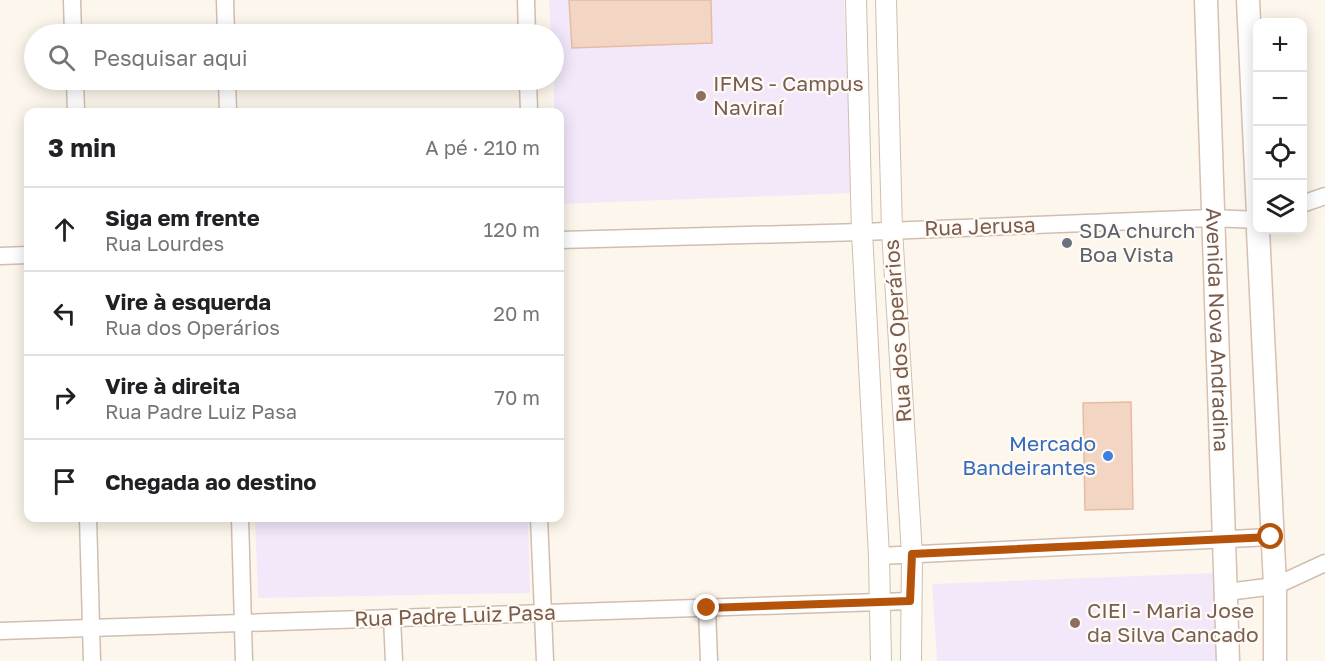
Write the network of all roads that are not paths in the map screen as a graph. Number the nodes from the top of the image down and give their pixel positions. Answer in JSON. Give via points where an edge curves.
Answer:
{"nodes":[{"id":1,"x":72,"y":0,"type":"edge"},
{"id":2,"x":225,"y":0,"type":"edge"},
{"id":3,"x":526,"y":0,"type":"edge"},
{"id":4,"x":856,"y":0,"type":"edge"},
{"id":5,"x":886,"y":0,"type":"edge"},
{"id":6,"x":1206,"y":0,"type":"edge"},
{"id":7,"x":1248,"y":0,"type":"edge"},
{"id":8,"x":73,"y":24,"type":"edge"},
{"id":9,"x":226,"y":24,"type":"edge"},
{"id":10,"x":527,"y":24,"type":"edge"},
{"id":11,"x":75,"y":90,"type":"edge"},
{"id":12,"x":227,"y":90,"type":"edge"},
{"id":13,"x":528,"y":90,"type":"edge"},
{"id":14,"x":76,"y":108,"type":"edge"},
{"id":15,"x":228,"y":108,"type":"edge"},
{"id":16,"x":529,"y":108,"type":"edge"},
{"id":17,"x":1256,"y":180,"type":"edge"},
{"id":18,"x":1325,"y":196,"type":"edge"},
{"id":19,"x":1307,"y":202,"type":"edge"},
{"id":20,"x":1212,"y":218,"type":"junction"},
{"id":21,"x":1253,"y":220,"type":"edge"},
{"id":22,"x":892,"y":230,"type":"junction"},
{"id":23,"x":862,"y":231,"type":"junction"},
{"id":24,"x":1258,"y":234,"type":"edge"},
{"id":25,"x":564,"y":240,"type":"edge"},
{"id":26,"x":24,"y":255,"type":"edge"},
{"id":27,"x":0,"y":256,"type":"edge"},
{"id":28,"x":88,"y":522,"type":"edge"},
{"id":29,"x":240,"y":522,"type":"edge"},
{"id":30,"x":539,"y":522,"type":"edge"},
{"id":31,"x":1271,"y":537,"type":"junction"},
{"id":32,"x":1224,"y":539,"type":"junction"},
{"id":33,"x":912,"y":554,"type":"junction"},
{"id":34,"x":879,"y":556,"type":"junction"},
{"id":35,"x":1325,"y":563,"type":"edge"},
{"id":36,"x":1275,"y":586,"type":"junction"},
{"id":37,"x":1227,"y":592,"type":"junction"},
{"id":38,"x":910,"y":601,"type":"junction"},
{"id":39,"x":880,"y":603,"type":"junction"},
{"id":40,"x":707,"y":608,"type":"junction"},
{"id":41,"x":542,"y":613,"type":"junction"},
{"id":42,"x":392,"y":618,"type":"junction"},
{"id":43,"x":243,"y":623,"type":"junction"},
{"id":44,"x":91,"y":628,"type":"junction"},
{"id":45,"x":0,"y":631,"type":"edge"},
{"id":46,"x":92,"y":661,"type":"edge"},
{"id":47,"x":244,"y":661,"type":"edge"},
{"id":48,"x":394,"y":661,"type":"edge"},
{"id":49,"x":544,"y":661,"type":"edge"},
{"id":50,"x":709,"y":661,"type":"edge"},
{"id":51,"x":881,"y":661,"type":"edge"},
{"id":52,"x":911,"y":661,"type":"edge"},
{"id":53,"x":1228,"y":661,"type":"edge"},
{"id":54,"x":1275,"y":661,"type":"edge"}],
"edges":[{"from":1,"to":8,"type":"street"},
{"from":2,"to":9,"type":"street"},
{"from":3,"to":10,"type":"street"},
{"from":4,"to":23,"type":"street","name":"Rua dos Operários"},
{"from":5,"to":22,"type":"street","name":"Rua dos Operários"},
{"from":6,"to":20,"type":"main road","name":"Avenida Nova Andradina"},
{"from":7,"to":17,"type":"main road"},
{"from":11,"to":14,"type":"street"},
{"from":12,"to":15,"type":"street"},
{"from":13,"to":16,"type":"street"},
{"from":18,"to":19,"type":"street"},
{"from":20,"to":21,"type":"street","name":"Rua Jerusa"},
{"from":20,"to":22,"type":"street","name":"Rua Jerusa"},
{"from":20,"to":32,"type":"main road","name":"Avenida Nova Andradina"},
{"from":22,"to":23,"type":"street","name":"Rua Jerusa"},
{"from":22,"to":33,"type":"street","name":"Rua dos Operários"},
{"from":23,"to":25,"type":"street","name":"Rua Jerusa"},
{"from":23,"to":34,"type":"street","name":"Rua dos Operários"},
{"from":24,"to":31,"type":"main road"},
{"from":26,"to":27,"type":"street"},
{"from":28,"to":44,"type":"street"},
{"from":29,"to":43,"type":"street"},
{"from":30,"to":41,"type":"street"},
{"from":31,"to":32,"type":"street"},
{"from":31,"to":36,"type":"main road"},
{"from":32,"to":33,"type":"street"},
{"from":32,"to":37,"type":"main road","name":"Avenida Nova Andradina"},
{"from":33,"to":34,"type":"street"},
{"from":33,"to":38,"type":"street","name":"Rua dos Operários"},
{"from":34,"to":39,"type":"street","name":"Rua dos Operários"},
{"from":35,"to":36,"type":"street"},
{"from":36,"to":37,"type":"street"},
{"from":36,"to":54,"type":"main road"},
{"from":37,"to":53,"type":"main road","name":"Avenida Nova Andradina"},
{"from":38,"to":39,"type":"street","name":"Rua Padre Luiz Pasa"},
{"from":38,"to":52,"type":"street","name":"Rua dos Operários"},
{"from":39,"to":40,"type":"street","name":"Rua Padre Luiz Pasa"},
{"from":39,"to":51,"type":"street","name":"Rua dos Operários"},
{"from":40,"to":41,"type":"street","name":"Rua Padre Luiz Pasa"},
{"from":40,"to":50,"type":"street"},
{"from":41,"to":42,"type":"street","name":"Rua Padre Luiz Pasa"},
{"from":41,"to":49,"type":"street"},
{"from":42,"to":43,"type":"street","name":"Rua Padre Luiz Pasa"},
{"from":42,"to":48,"type":"street"},
{"from":43,"to":44,"type":"street","name":"Rua Padre Luiz Pasa"},
{"from":43,"to":47,"type":"street"},
{"from":44,"to":45,"type":"street","name":"Rua Padre Luiz Pasa"},
{"from":44,"to":46,"type":"street"}]}
